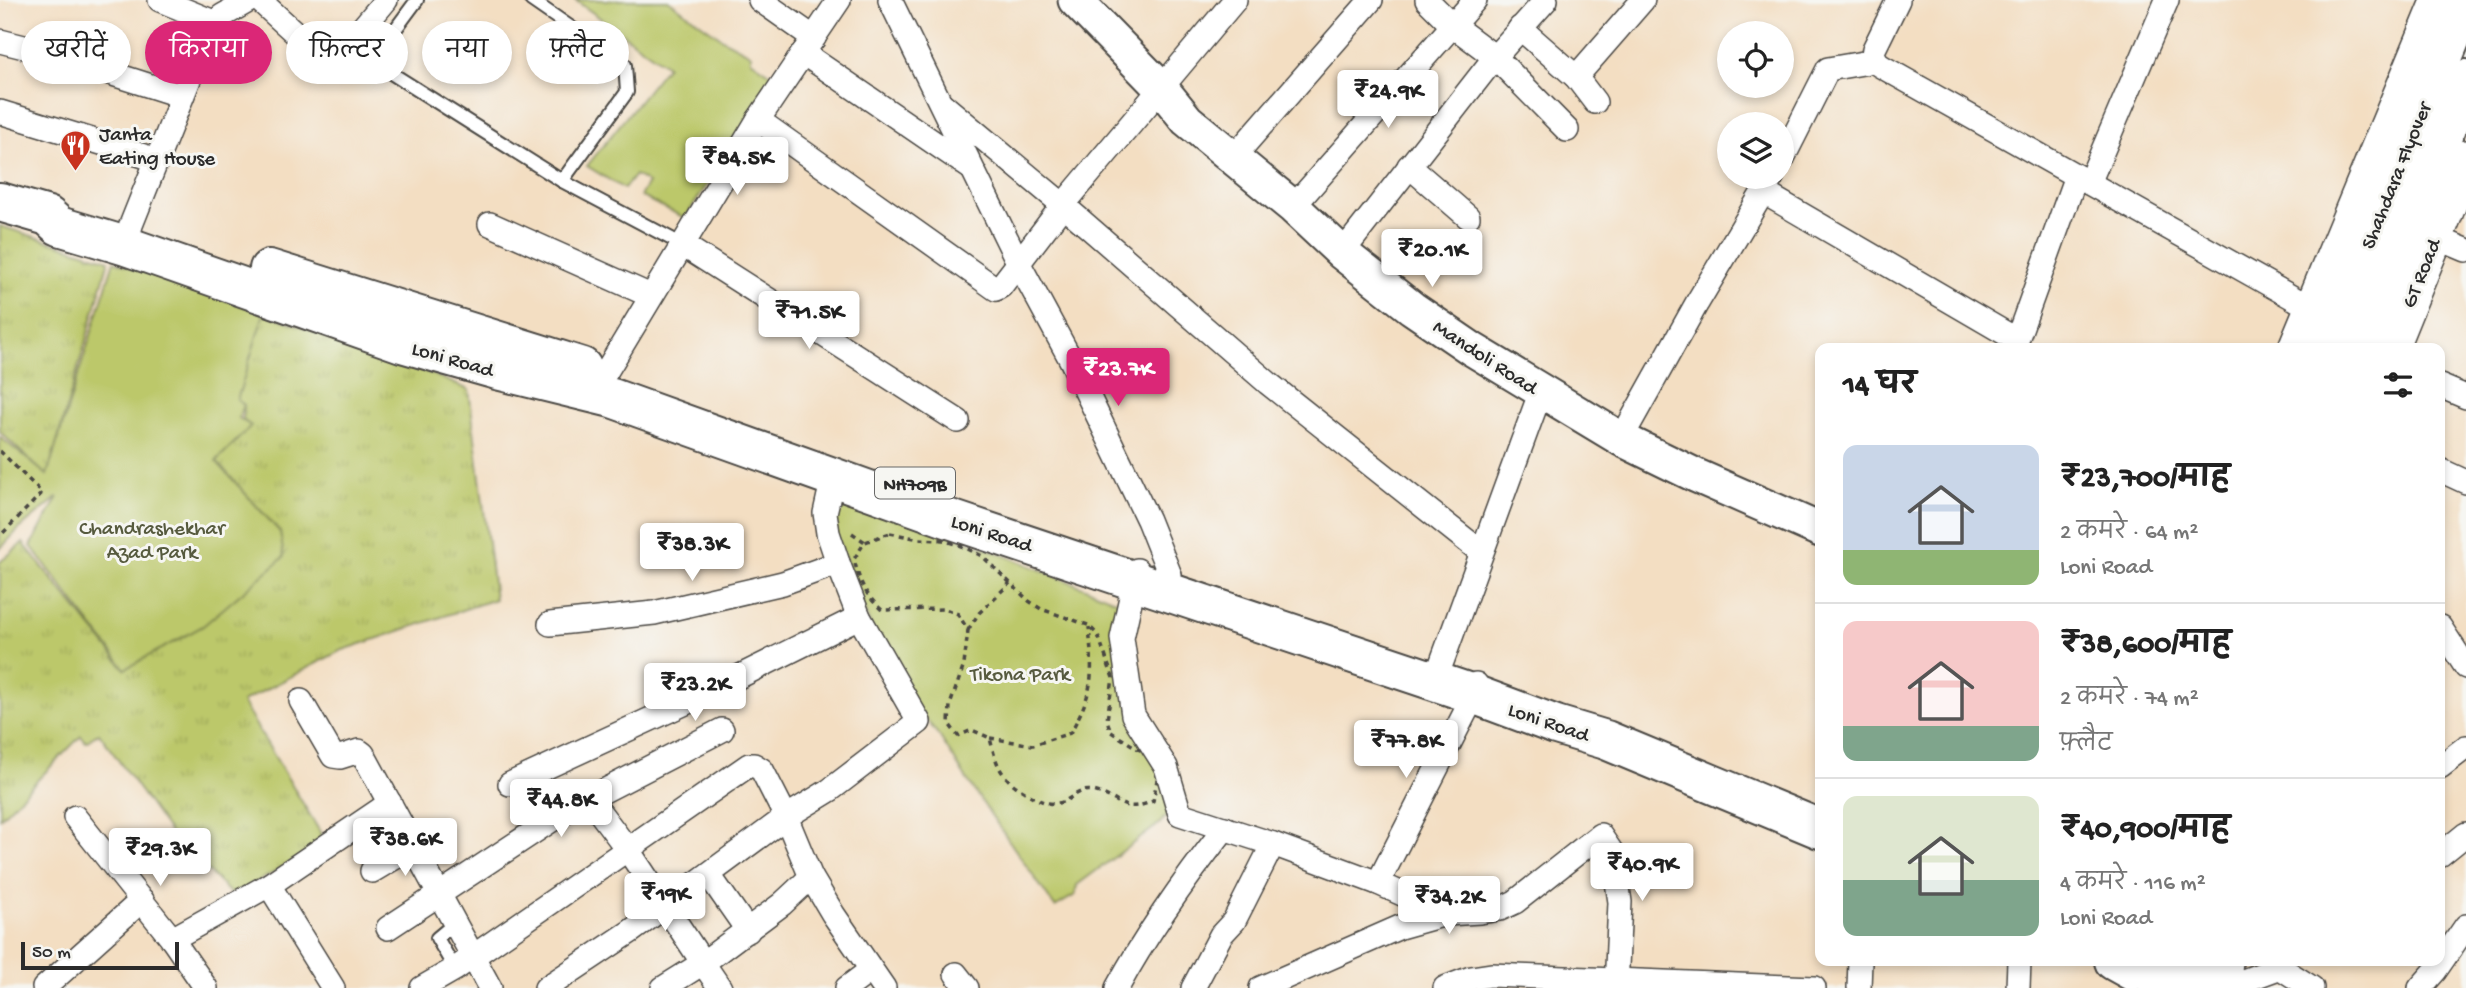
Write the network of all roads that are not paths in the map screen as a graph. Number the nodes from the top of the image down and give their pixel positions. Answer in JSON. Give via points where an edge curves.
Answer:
{"nodes":[{"id":1,"x":160,"y":0,"type":"edge"},
{"id":2,"x":250,"y":0,"type":"edge"},
{"id":3,"x":259,"y":0,"type":"edge"},
{"id":4,"x":386,"y":0,"type":"edge"},
{"id":5,"x":417,"y":0,"type":"edge"},
{"id":6,"x":531,"y":0,"type":"edge"},
{"id":7,"x":760,"y":0,"type":"edge"},
{"id":8,"x":839,"y":0,"type":"edge"},
{"id":9,"x":890,"y":0,"type":"edge"},
{"id":10,"x":1075,"y":0,"type":"edge"},
{"id":11,"x":1235,"y":0,"type":"edge"},
{"id":12,"x":1371,"y":0,"type":"edge"},
{"id":13,"x":1427,"y":0,"type":"edge"},
{"id":14,"x":1475,"y":0,"type":"edge"},
{"id":15,"x":1546,"y":0,"type":"edge"},
{"id":16,"x":1643,"y":0,"type":"edge"},
{"id":17,"x":1898,"y":0,"type":"edge"},
{"id":18,"x":2167,"y":0,"type":"edge"},
{"id":19,"x":2441,"y":0,"type":"edge"},
{"id":20,"x":2466,"y":1,"type":"edge"},
{"id":21,"x":211,"y":21,"type":"edge"},
{"id":22,"x":218,"y":21,"type":"edge"},
{"id":23,"x":1452,"y":25,"type":"junction"},
{"id":24,"x":1520,"y":28,"type":"junction"},
{"id":25,"x":0,"y":41,"type":"edge"},
{"id":26,"x":808,"y":46,"type":"junction"},
{"id":27,"x":1495,"y":57,"type":"junction"},
{"id":28,"x":1875,"y":61,"type":"junction"},
{"id":29,"x":1576,"y":77,"type":"junction"},
{"id":30,"x":2466,"y":79,"type":"edge"},
{"id":31,"x":187,"y":84,"type":"edge"},
{"id":32,"x":1161,"y":88,"type":"junction"},
{"id":33,"x":182,"y":96,"type":"junction"},
{"id":34,"x":1595,"y":102,"type":"dead end"},
{"id":35,"x":942,"y":104,"type":"junction"},
{"id":36,"x":0,"y":112,"type":"edge"},
{"id":37,"x":758,"y":120,"type":"junction"},
{"id":38,"x":1567,"y":130,"type":"dead end"},
{"id":39,"x":1794,"y":137,"type":"edge"},
{"id":40,"x":1232,"y":159,"type":"junction"},
{"id":41,"x":2466,"y":159,"type":"edge"},
{"id":42,"x":157,"y":160,"type":"junction"},
{"id":43,"x":1409,"y":166,"type":"junction"},
{"id":44,"x":972,"y":169,"type":"junction"},
{"id":45,"x":2082,"y":180,"type":"junction"},
{"id":46,"x":562,"y":181,"type":"junction"},
{"id":47,"x":0,"y":183,"type":"edge"},
{"id":48,"x":1764,"y":189,"type":"edge"},
{"id":49,"x":1775,"y":189,"type":"edge"},
{"id":50,"x":0,"y":202,"type":"edge"},
{"id":51,"x":1063,"y":205,"type":"junction"},
{"id":52,"x":1293,"y":207,"type":"junction"},
{"id":53,"x":1468,"y":217,"type":"dead end"},
{"id":54,"x":490,"y":223,"type":"dead end"},
{"id":55,"x":128,"y":235,"type":"junction"},
{"id":56,"x":2450,"y":244,"type":"edge"},
{"id":57,"x":683,"y":245,"type":"junction"},
{"id":58,"x":1342,"y":253,"type":"junction"},
{"id":59,"x":1019,"y":264,"type":"junction"},
{"id":60,"x":651,"y":296,"type":"junction"},
{"id":61,"x":2313,"y":309,"type":"junction"},
{"id":62,"x":2013,"y":343,"type":"edge"},
{"id":63,"x":2015,"y":343,"type":"edge"},
{"id":64,"x":2299,"y":343,"type":"edge"},
{"id":65,"x":2327,"y":343,"type":"edge"},
{"id":66,"x":2358,"y":343,"type":"edge"},
{"id":67,"x":2392,"y":343,"type":"edge"},
{"id":68,"x":598,"y":384,"type":"junction"},
{"id":69,"x":2445,"y":388,"type":"edge"},
{"id":70,"x":1541,"y":391,"type":"junction"},
{"id":71,"x":2466,"y":397,"type":"edge"},
{"id":72,"x":958,"y":421,"type":"dead end"},
{"id":73,"x":1620,"y":439,"type":"junction"},
{"id":74,"x":2445,"y":472,"type":"edge"},
{"id":75,"x":833,"y":477,"type":"junction"},
{"id":76,"x":2466,"y":482,"type":"edge"},
{"id":77,"x":1815,"y":528,"type":"edge"},
{"id":78,"x":1481,"y":552,"type":"junction"},
{"id":79,"x":838,"y":564,"type":"junction"},
{"id":80,"x":1148,"y":572,"type":"junction"},
{"id":81,"x":859,"y":617,"type":"junction"},
{"id":82,"x":550,"y":624,"type":"dead end"},
{"id":83,"x":2445,"y":635,"type":"edge"},
{"id":84,"x":1440,"y":667,"type":"junction"},
{"id":85,"x":2466,"y":667,"type":"edge"},
{"id":86,"x":1475,"y":688,"type":"junction"},
{"id":87,"x":302,"y":701,"type":"dead end"},
{"id":88,"x":722,"y":730,"type":"dead end"},
{"id":89,"x":2466,"y":747,"type":"edge"},
{"id":90,"x":2445,"y":763,"type":"edge"},
{"id":91,"x":510,"y":784,"type":"dead end"},
{"id":92,"x":589,"y":798,"type":"junction"},
{"id":93,"x":390,"y":803,"type":"junction"},
{"id":94,"x":1815,"y":807,"type":"edge"},
{"id":95,"x":75,"y":817,"type":"dead end"},
{"id":96,"x":786,"y":817,"type":"junction"},
{"id":97,"x":1815,"y":827,"type":"edge"},
{"id":98,"x":1225,"y":828,"type":"junction"},
{"id":99,"x":2466,"y":834,"type":"edge"},
{"id":100,"x":1273,"y":844,"type":"junction"},
{"id":101,"x":414,"y":846,"type":"junction"},
{"id":102,"x":628,"y":850,"type":"junction"},
{"id":103,"x":2445,"y":851,"type":"edge"},
{"id":104,"x":372,"y":871,"type":"dead end"},
{"id":105,"x":709,"y":875,"type":"junction"},
{"id":106,"x":811,"y":877,"type":"junction"},
{"id":107,"x":1378,"y":883,"type":"junction"},
{"id":108,"x":269,"y":884,"type":"junction"},
{"id":109,"x":439,"y":894,"type":"junction"},
{"id":110,"x":142,"y":900,"type":"junction"},
{"id":111,"x":664,"y":906,"type":"junction"},
{"id":112,"x":1446,"y":914,"type":"junction"},
{"id":113,"x":2466,"y":926,"type":"edge"},
{"id":114,"x":388,"y":928,"type":"dead end"},
{"id":115,"x":748,"y":931,"type":"junction"},
{"id":116,"x":172,"y":939,"type":"junction"},
{"id":117,"x":2445,"y":951,"type":"edge"},
{"id":118,"x":464,"y":963,"type":"junction"},
{"id":119,"x":703,"y":963,"type":"junction"},
{"id":120,"x":1860,"y":966,"type":"edge"},
{"id":121,"x":2019,"y":966,"type":"edge"},
{"id":122,"x":2188,"y":966,"type":"edge"},
{"id":123,"x":2224,"y":966,"type":"edge"},
{"id":124,"x":2271,"y":966,"type":"edge"},
{"id":125,"x":2278,"y":966,"type":"edge"},
{"id":126,"x":877,"y":979,"type":"edge"},
{"id":127,"x":1616,"y":984,"type":"edge"},
{"id":128,"x":44,"y":988,"type":"edge"},
{"id":129,"x":206,"y":988,"type":"edge"},
{"id":130,"x":333,"y":988,"type":"edge"},
{"id":131,"x":422,"y":988,"type":"edge"},
{"id":132,"x":490,"y":988,"type":"edge"},
{"id":133,"x":546,"y":988,"type":"edge"},
{"id":134,"x":663,"y":988,"type":"edge"},
{"id":135,"x":720,"y":988,"type":"edge"},
{"id":136,"x":847,"y":988,"type":"edge"},
{"id":137,"x":1117,"y":988,"type":"edge"},
{"id":138,"x":1193,"y":988,"type":"edge"},
{"id":139,"x":1261,"y":988,"type":"edge"},
{"id":140,"x":1445,"y":988,"type":"edge"},
{"id":141,"x":1814,"y":988,"type":"edge"},
{"id":142,"x":1859,"y":988,"type":"edge"},
{"id":143,"x":2018,"y":988,"type":"edge"},
{"id":144,"x":2186,"y":988,"type":"edge"},
{"id":145,"x":2223,"y":988,"type":"edge"},
{"id":146,"x":2312,"y":988,"type":"edge"}],
"edges":[{"from":1,"to":21,"type":"street"},
{"from":2,"to":22,"type":"street"},
{"from":3,"to":4,"type":"street","via":[[315,51],[330,56],[344,50]]},
{"from":5,"to":46,"type":"lane","via":[[377,54],[383,68]]},
{"from":6,"to":46,"type":"lane","via":[[625,65],[628,92]]},
{"from":7,"to":26,"type":"street"},
{"from":8,"to":26,"type":"street"},
{"from":9,"to":35,"type":"street"},
{"from":10,"to":32,"type":"street","name":"Mandoli Road"},
{"from":11,"to":32,"type":"street"},
{"from":12,"to":40,"type":"street"},
{"from":13,"to":23,"type":"street"},
{"from":14,"to":23,"type":"street"},
{"from":15,"to":24,"type":"street"},
{"from":16,"to":29,"type":"street"},
{"from":17,"to":28,"type":"street","via":[[1874,49]]},
{"from":18,"to":45,"type":"street"},
{"from":19,"to":61,"type":"main road"},
{"from":20,"to":65,"type":"highway","name":"Shahdara Flyover"},
{"from":23,"to":27,"type":"street"},
{"from":23,"to":52,"type":"street"},
{"from":24,"to":27,"type":"street"},
{"from":24,"to":29,"type":"street"},
{"from":25,"to":33,"type":"street"},
{"from":26,"to":37,"type":"street"},
{"from":26,"to":44,"type":"street"},
{"from":27,"to":38,"type":"street"},
{"from":27,"to":43,"type":"street"},
{"from":28,"to":39,"type":"street","via":[[1829,69]]},
{"from":28,"to":45,"type":"street"},
{"from":29,"to":34,"type":"street"},
{"from":30,"to":66,"type":"highway","name":"Shahdara Flyover"},
{"from":31,"to":33,"type":"street"},
{"from":32,"to":40,"type":"street","name":"Mandoli Road","via":[[1187,120]]},
{"from":32,"to":51,"type":"street"},
{"from":33,"to":42,"type":"street"},
{"from":35,"to":44,"type":"street"},
{"from":35,"to":51,"type":"street"},
{"from":36,"to":42,"type":"street"},
{"from":37,"to":57,"type":"street"},
{"from":37,"to":59,"type":"street","via":[[994,288]]},
{"from":40,"to":52,"type":"street","name":"Mandoli Road"},
{"from":41,"to":56,"type":"main road","name":"GT Road"},
{"from":42,"to":55,"type":"street"},
{"from":43,"to":53,"type":"street"},
{"from":43,"to":58,"type":"street"},
{"from":44,"to":59,"type":"street"},
{"from":45,"to":61,"type":"street"},
{"from":45,"to":63,"type":"street"},
{"from":46,"to":57,"type":"lane"},
{"from":47,"to":55,"type":"highway","name":"Loni Road","number":"NH709B"},
{"from":48,"to":73,"type":"street"},
{"from":49,"to":62,"type":"street"},
{"from":50,"to":55,"type":"highway","name":"Loni Road","number":"NH709B","via":[[48,216],[60,226]]},
{"from":51,"to":59,"type":"street"},
{"from":51,"to":78,"type":"street","via":[[1268,383]]},
{"from":52,"to":58,"type":"street","name":"Mandoli Road"},
{"from":54,"to":60,"type":"street"},
{"from":55,"to":68,"type":"highway","name":"Loni Road","number":"NH709B","via":[[402,343]]},
{"from":56,"to":67,"type":"main road","name":"GT Road"},
{"from":57,"to":60,"type":"street"},
{"from":57,"to":72,"type":"street"},
{"from":58,"to":70,"type":"street","name":"Mandoli Road","via":[[1422,315]]},
{"from":59,"to":80,"type":"street","via":[[1148,520]]},
{"from":60,"to":68,"type":"street"},
{"from":61,"to":64,"type":"main road"},
{"from":68,"to":75,"type":"highway","name":"Loni Road","number":"NH709B","via":[[612,398]]},
{"from":68,"to":80,"type":"highway","name":"Loni Road","number":"NH709B","via":[[864,464]]},
{"from":69,"to":71,"type":"street"},
{"from":70,"to":73,"type":"street","name":"Mandoli Road"},
{"from":70,"to":78,"type":"street"},
{"from":73,"to":77,"type":"street","name":"Mandoli Road"},
{"from":74,"to":76,"type":"street"},
{"from":75,"to":79,"type":"street","via":[[825,513]]},
{"from":75,"to":80,"type":"highway","name":"Loni Road","number":"NH709B"},
{"from":78,"to":84,"type":"street"},
{"from":79,"to":81,"type":"street"},
{"from":79,"to":82,"type":"street","via":[[783,583],[654,613]]},
{"from":80,"to":84,"type":"highway","name":"Loni Road","number":"NH709B"},
{"from":80,"to":86,"type":"highway","name":"Loni Road","number":"NH709B"},
{"from":80,"to":98,"type":"street","via":[[1122,638],[1133,715],[1166,767],[1180,814]]},
{"from":81,"to":91,"type":"street"},
{"from":81,"to":96,"type":"street","via":[[919,722],[830,790]]},
{"from":83,"to":85,"type":"street"},
{"from":84,"to":86,"type":"highway","name":"Loni Road","number":"NH709B"},
{"from":86,"to":94,"type":"highway","name":"Loni Road","number":"NH709B","via":[[1611,725]]},
{"from":86,"to":97,"type":"highway","name":"Loni Road","number":"NH709B","via":[[1556,725],[1606,740]]},
{"from":86,"to":107,"type":"street"},
{"from":87,"to":93,"type":"street","via":[[330,754],[336,758],[361,752]]},
{"from":88,"to":92,"type":"street"},
{"from":89,"to":90,"type":"street"},
{"from":92,"to":102,"type":"street"},
{"from":92,"to":109,"type":"street"},
{"from":93,"to":101,"type":"street"},
{"from":93,"to":108,"type":"street"},
{"from":95,"to":110,"type":"street"},
{"from":96,"to":102,"type":"street","via":[[762,770],[750,765]]},
{"from":96,"to":105,"type":"street"},
{"from":96,"to":106,"type":"street"},
{"from":98,"to":100,"type":"street"},
{"from":98,"to":137,"type":"street","via":[[1160,918]]},
{"from":99,"to":103,"type":"street"},
{"from":100,"to":107,"type":"street"},
{"from":100,"to":138,"type":"street"},
{"from":101,"to":104,"type":"street"},
{"from":101,"to":109,"type":"street"},
{"from":102,"to":111,"type":"street"},
{"from":102,"to":118,"type":"street"},
{"from":105,"to":111,"type":"street"},
{"from":105,"to":115,"type":"street"},
{"from":106,"to":115,"type":"street"},
{"from":106,"to":126,"type":"street"},
{"from":107,"to":112,"type":"street"},
{"from":108,"to":116,"type":"street"},
{"from":108,"to":130,"type":"street"},
{"from":109,"to":114,"type":"street"},
{"from":109,"to":118,"type":"street","via":[[455,923]]},
{"from":110,"to":116,"type":"street"},
{"from":110,"to":128,"type":"street"},
{"from":111,"to":119,"type":"street"},
{"from":111,"to":133,"type":"street"},
{"from":112,"to":127,"type":"street","via":[[1500,909],[1515,902],[1600,835],[1613,854],[1620,902]]},
{"from":112,"to":139,"type":"street","via":[[1400,927]]},
{"from":113,"to":117,"type":"street"},
{"from":115,"to":119,"type":"street"},
{"from":116,"to":129,"type":"street"},
{"from":118,"to":131,"type":"street"},
{"from":118,"to":132,"type":"street"},
{"from":119,"to":134,"type":"street"},
{"from":119,"to":135,"type":"street"},
{"from":120,"to":142,"type":"street"},
{"from":121,"to":143,"type":"street"},
{"from":122,"to":144,"type":"highway"},
{"from":123,"to":145,"type":"main road"},
{"from":124,"to":145,"type":"street"},
{"from":125,"to":146,"type":"street"},
{"from":126,"to":136,"type":"street"},
{"from":127,"to":140,"type":"street","via":[[1491,975]]},
{"from":127,"to":141,"type":"street"}]}
